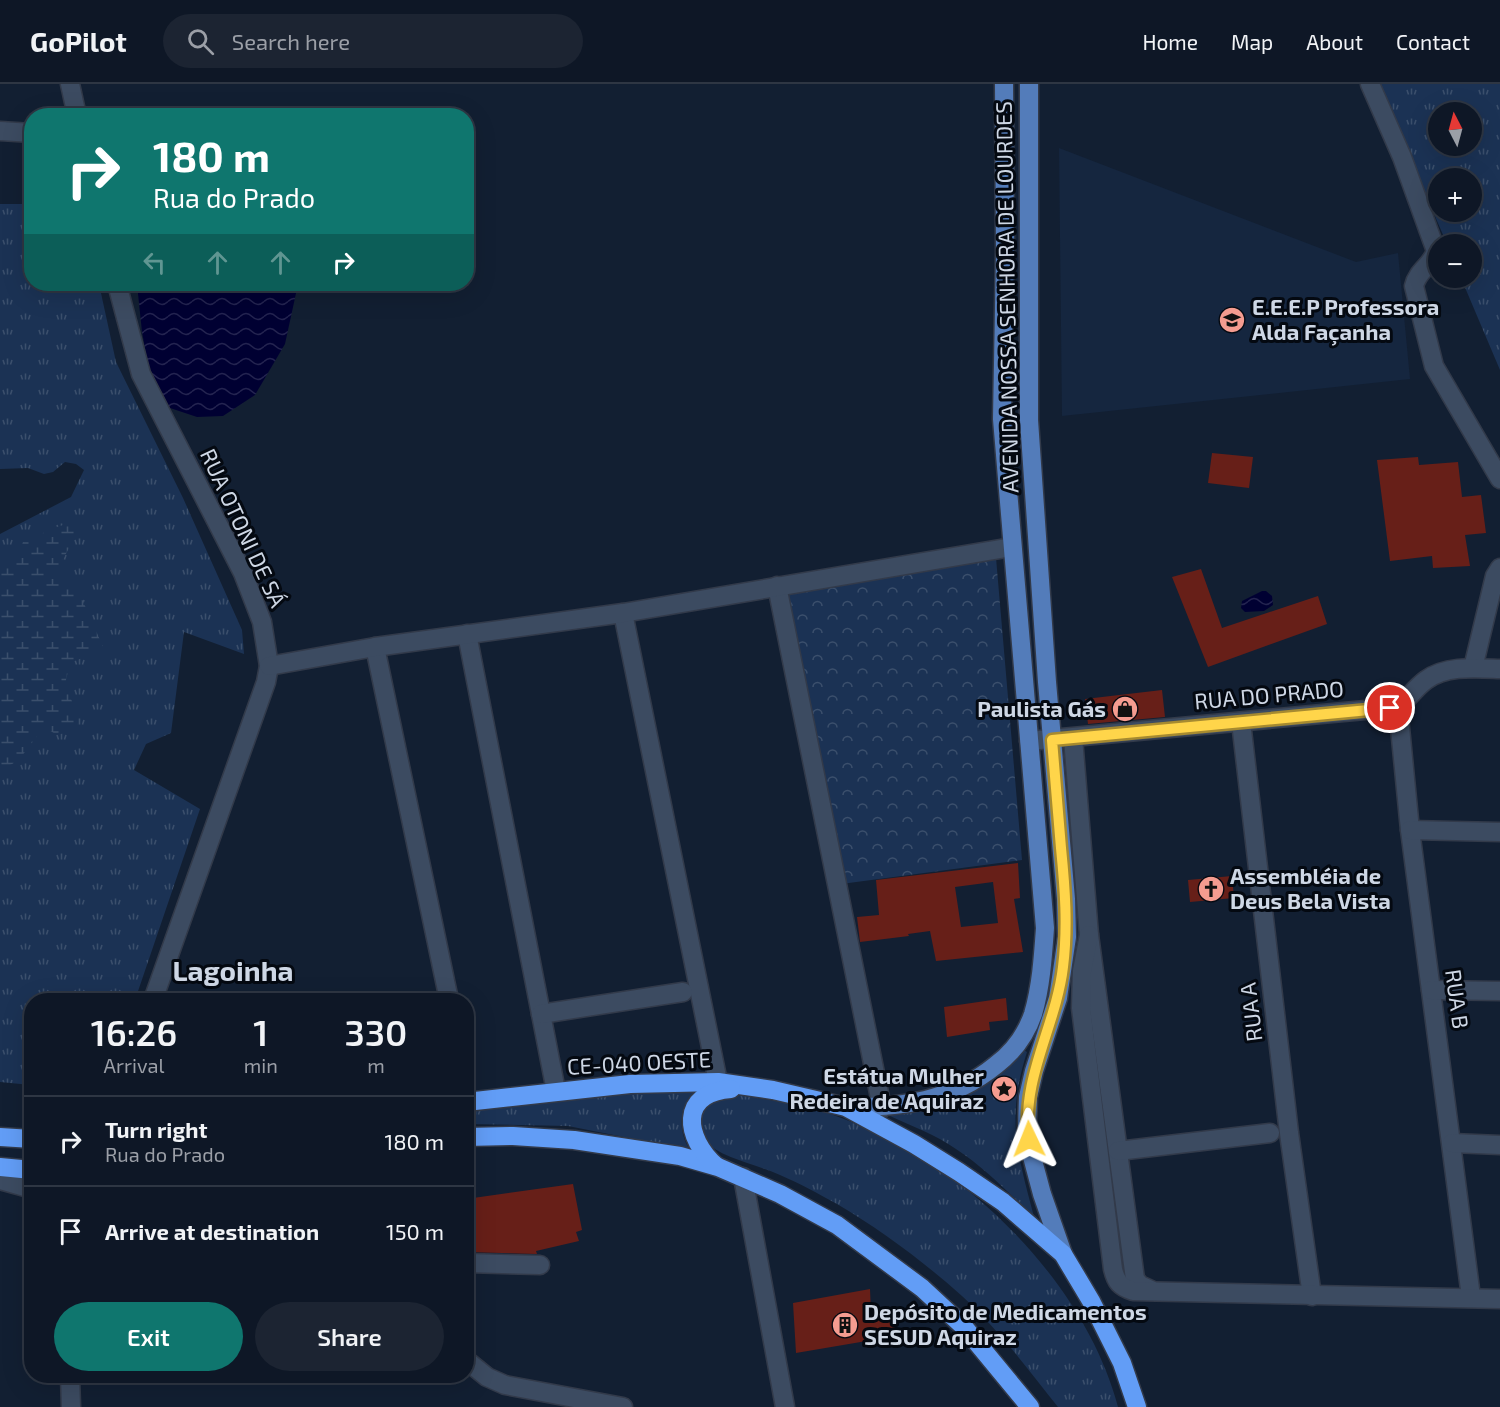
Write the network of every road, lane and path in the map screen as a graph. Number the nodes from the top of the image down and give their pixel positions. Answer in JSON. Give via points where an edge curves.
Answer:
{"nodes":[{"id":1,"x":70,"y":84,"type":"edge"},
{"id":2,"x":1004,"y":84,"type":"edge"},
{"id":3,"x":1029,"y":84,"type":"edge"},
{"id":4,"x":1370,"y":84,"type":"edge"},
{"id":5,"x":75,"y":108,"type":"edge"},
{"id":6,"x":0,"y":131,"type":"edge"},
{"id":7,"x":24,"y":132,"type":"edge"},
{"id":8,"x":119,"y":291,"type":"edge"},
{"id":9,"x":1500,"y":479,"type":"edge"},
{"id":10,"x":1012,"y":547,"type":"junction"},
{"id":11,"x":1500,"y":568,"type":"edge"},
{"id":12,"x":777,"y":586,"type":"junction"},
{"id":13,"x":623,"y":613,"type":"junction"},
{"id":14,"x":467,"y":634,"type":"junction"},
{"id":15,"x":375,"y":647,"type":"junction"},
{"id":16,"x":268,"y":666,"type":"junction"},
{"id":17,"x":1473,"y":668,"type":"junction"},
{"id":18,"x":1500,"y":669,"type":"edge"},
{"id":19,"x":1398,"y":707,"type":"junction"},
{"id":20,"x":1241,"y":722,"type":"junction"},
{"id":21,"x":1073,"y":738,"type":"junction"},
{"id":22,"x":1052,"y":740,"type":"junction"},
{"id":23,"x":1029,"y":741,"type":"junction"},
{"id":24,"x":1410,"y":830,"type":"junction"},
{"id":25,"x":1500,"y":832,"type":"edge"},
{"id":26,"x":1089,"y":935,"type":"junction"},
{"id":27,"x":1431,"y":990,"type":"junction"},
{"id":28,"x":1500,"y":991,"type":"edge"},
{"id":29,"x":683,"y":992,"type":"dead end"},
{"id":30,"x":155,"y":993,"type":"edge"},
{"id":31,"x":448,"y":993,"type":"edge"},
{"id":32,"x":541,"y":1014,"type":"junction"},
{"id":33,"x":718,"y":1082,"type":"junction"},
{"id":34,"x":757,"y":1088,"type":"junction"},
{"id":35,"x":556,"y":1091,"type":"junction"},
{"id":36,"x":474,"y":1101,"type":"edge"},
{"id":37,"x":846,"y":1107,"type":"junction"},
{"id":38,"x":882,"y":1108,"type":"junction"},
{"id":39,"x":1270,"y":1133,"type":"dead end"},
{"id":40,"x":0,"y":1137,"type":"edge"},
{"id":41,"x":474,"y":1137,"type":"edge"},
{"id":42,"x":24,"y":1138,"type":"edge"},
{"id":43,"x":1452,"y":1143,"type":"junction"},
{"id":44,"x":1500,"y":1145,"type":"edge"},
{"id":45,"x":1118,"y":1151,"type":"junction"},
{"id":46,"x":0,"y":1167,"type":"edge"},
{"id":47,"x":718,"y":1167,"type":"junction"},
{"id":48,"x":24,"y":1169,"type":"edge"},
{"id":49,"x":743,"y":1177,"type":"junction"},
{"id":50,"x":0,"y":1180,"type":"edge"},
{"id":51,"x":24,"y":1187,"type":"edge"},
{"id":52,"x":1063,"y":1254,"type":"junction"},
{"id":53,"x":474,"y":1263,"type":"edge"},
{"id":54,"x":540,"y":1265,"type":"dead end"},
{"id":55,"x":1151,"y":1290,"type":"junction"},
{"id":56,"x":1312,"y":1296,"type":"junction"},
{"id":57,"x":1471,"y":1297,"type":"junction"},
{"id":58,"x":1500,"y":1299,"type":"edge"},
{"id":59,"x":1122,"y":1364,"type":"junction"},
{"id":60,"x":474,"y":1366,"type":"edge"},
{"id":61,"x":70,"y":1383,"type":"edge"},
{"id":62,"x":71,"y":1407,"type":"edge"},
{"id":63,"x":623,"y":1407,"type":"edge"},
{"id":64,"x":785,"y":1407,"type":"edge"},
{"id":65,"x":1030,"y":1407,"type":"edge"},
{"id":66,"x":1129,"y":1407,"type":"edge"},
{"id":67,"x":1137,"y":1407,"type":"edge"}],
"edges":[{"from":1,"to":5,"type":"street"},
{"from":2,"to":10,"type":"main road","name":"AVENIDA NOSSA SENHORA DE LOURDES","via":[[1002,419]]},
{"from":3,"to":22,"type":"main road","name":"AVENIDA NOSSA SENHORA DE LOURDES","via":[[1029,420]]},
{"from":4,"to":9,"type":"street","via":[[1436,251],[1414,286],[1434,366]]},
{"from":6,"to":7,"type":"street"},
{"from":8,"to":16,"type":"street","name":"RUA OTONI DE SÁ","via":[[141,374],[243,573],[262,622]]},
{"from":10,"to":12,"type":"street"},
{"from":10,"to":23,"type":"main road","name":"AVENIDA NOSSA SENHORA DE LOURDES"},
{"from":11,"to":17,"type":"street"},
{"from":12,"to":13,"type":"street"},
{"from":12,"to":38,"type":"street"},
{"from":13,"to":14,"type":"street"},
{"from":13,"to":33,"type":"street"},
{"from":14,"to":15,"type":"street"},
{"from":14,"to":32,"type":"street"},
{"from":15,"to":16,"type":"street"},
{"from":15,"to":31,"type":"street"},
{"from":16,"to":30,"type":"street","name":"RUA OTONI DE SÁ","via":[[266,682]]},
{"from":17,"to":18,"type":"street"},
{"from":17,"to":19,"type":"street","via":[[1444,672],[1425,680]]},
{"from":19,"to":20,"type":"street","name":"RUA DO PRADO"},
{"from":19,"to":24,"type":"street","name":"RUA B"},
{"from":20,"to":21,"type":"street","name":"RUA DO PRADO"},
{"from":20,"to":56,"type":"street","name":"RUA A"},
{"from":21,"to":22,"type":"street","name":"RUA DO PRADO"},
{"from":21,"to":26,"type":"street"},
{"from":22,"to":23,"type":"street","name":"RUA DO PRADO"},
{"from":22,"to":52,"type":"main road","name":"AVENIDA NOSSA SENHORA DE LOURDES","via":[[1067,937],[1058,998],[1028,1097],[1027,1126],[1042,1194]]},
{"from":23,"to":38,"type":"main road","name":"AVENIDA NOSSA SENHORA DE LOURDES","via":[[1045,928],[1032,1015],[1023,1037],[984,1076],[933,1099]]},
{"from":24,"to":25,"type":"street"},
{"from":24,"to":27,"type":"street","name":"RUA B"},
{"from":26,"to":45,"type":"street"},
{"from":26,"to":55,"type":"street","via":[[1082,971],[1081,1008],[1113,1269],[1122,1287]]},
{"from":27,"to":28,"type":"street"},
{"from":27,"to":43,"type":"street","name":"RUA B"},
{"from":29,"to":32,"type":"street"},
{"from":32,"to":35,"type":"street"},
{"from":33,"to":34,"type":"highway","name":"CE-040 OESTE"},
{"from":33,"to":35,"type":"highway","name":"CE-040 OESTE"},
{"from":34,"to":37,"type":"highway","name":"CE-040 OESTE"},
{"from":34,"to":47,"type":"highway","via":[[712,1092],[696,1106],[692,1115],[694,1136],[698,1147]]},
{"from":35,"to":36,"type":"highway","name":"CE-040 OESTE"},
{"from":37,"to":38,"type":"main road","name":"AVENIDA NOSSA SENHORA DE LOURDES"},
{"from":37,"to":52,"type":"highway","name":"CE-040 OESTE","via":[[959,1172],[1002,1202]]},
{"from":39,"to":45,"type":"street"},
{"from":40,"to":42,"type":"highway"},
{"from":41,"to":47,"type":"highway","via":[[574,1140],[680,1156]]},
{"from":43,"to":44,"type":"street"},
{"from":43,"to":57,"type":"street","name":"RUA B"},
{"from":45,"to":55,"type":"street","via":[[1135,1279]]},
{"from":46,"to":48,"type":"highway"},
{"from":47,"to":49,"type":"highway"},
{"from":49,"to":64,"type":"street"},
{"from":49,"to":65,"type":"highway","via":[[837,1225],[921,1288],[964,1327]]},
{"from":50,"to":51,"type":"street"},
{"from":52,"to":59,"type":"highway","name":"CE-040 OESTE"},
{"from":53,"to":54,"type":"street"},
{"from":55,"to":56,"type":"street"},
{"from":56,"to":57,"type":"street"},
{"from":57,"to":58,"type":"street"},
{"from":59,"to":66,"type":"highway"},
{"from":59,"to":67,"type":"highway","name":"CE-040 OESTE"},
{"from":60,"to":63,"type":"street","via":[[504,1385]]},
{"from":61,"to":62,"type":"street"}]}
